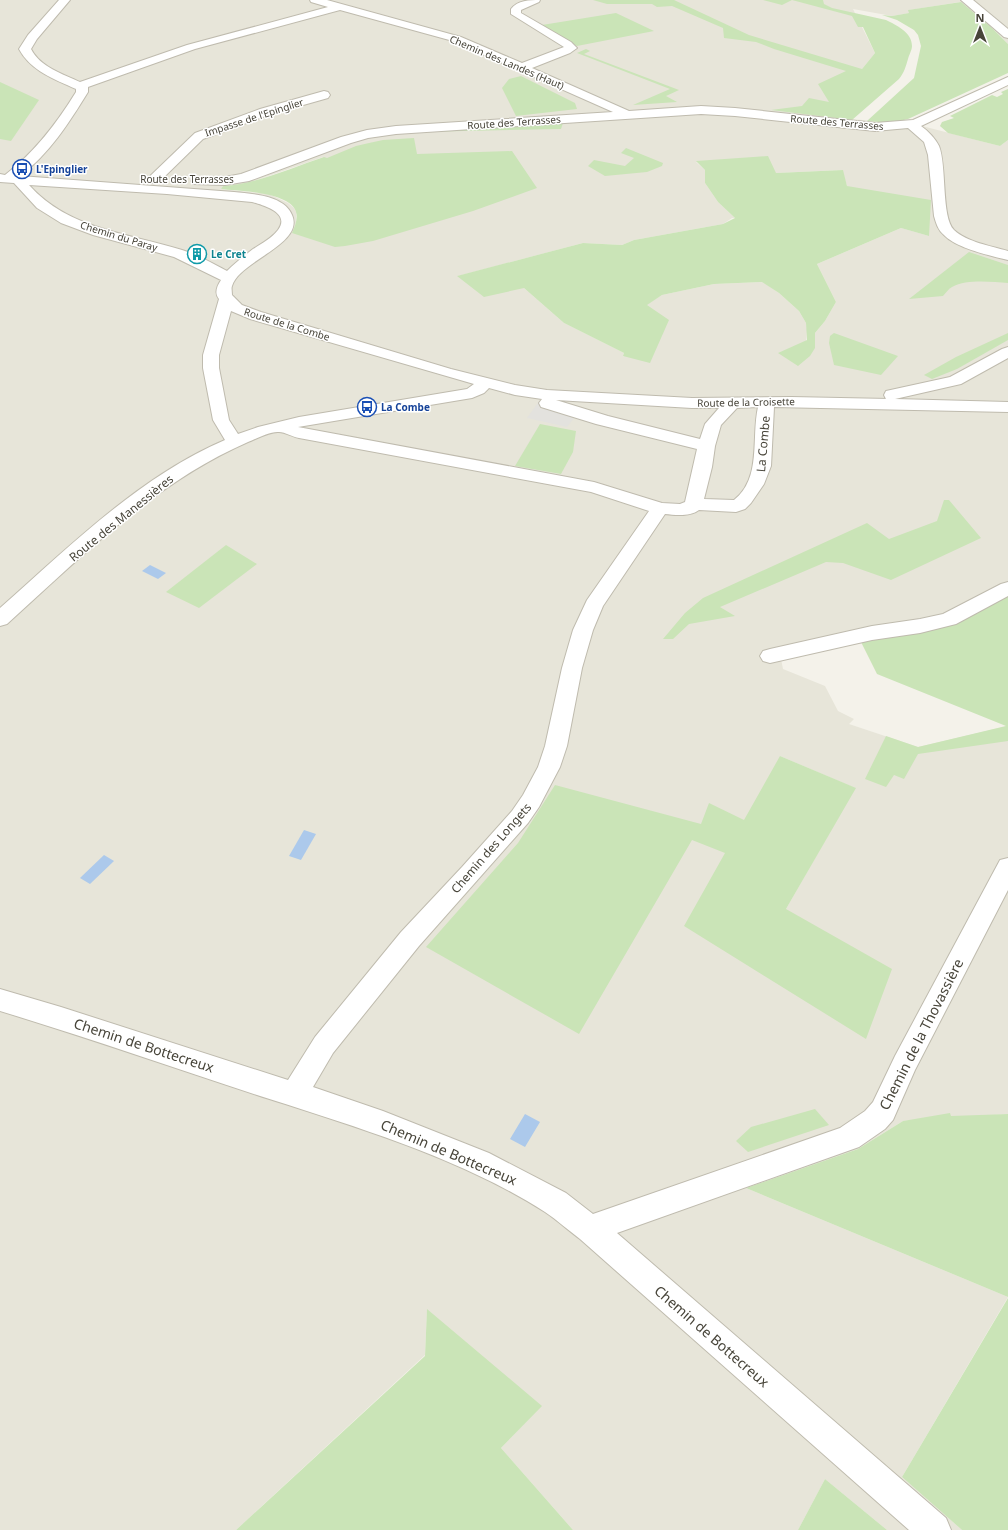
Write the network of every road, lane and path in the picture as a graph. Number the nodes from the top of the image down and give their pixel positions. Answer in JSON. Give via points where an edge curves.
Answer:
{"nodes":[{"id":1,"x":64,"y":0,"type":"edge"},
{"id":2,"x":315,"y":0,"type":"edge"},
{"id":3,"x":536,"y":0,"type":"edge"},
{"id":4,"x":966,"y":0,"type":"edge"},
{"id":5,"x":341,"y":7,"type":"junction"},
{"id":6,"x":1008,"y":35,"type":"edge"},
{"id":7,"x":521,"y":68,"type":"junction"},
{"id":8,"x":1008,"y":81,"type":"edge"},
{"id":9,"x":80,"y":86,"type":"junction"},
{"id":10,"x":324,"y":95,"type":"dead end"},
{"id":11,"x":626,"y":114,"type":"junction"},
{"id":12,"x":911,"y":124,"type":"junction"},
{"id":13,"x":9,"y":179,"type":"edge"},
{"id":14,"x":153,"y":180,"type":"junction"},
{"id":15,"x":1008,"y":256,"type":"edge"},
{"id":16,"x":229,"y":278,"type":"junction"},
{"id":17,"x":226,"y":300,"type":"junction"},
{"id":18,"x":1008,"y":352,"type":"edge"},
{"id":19,"x":485,"y":383,"type":"junction"},
{"id":20,"x":528,"y":392,"type":"junction"},
{"id":21,"x":767,"y":402,"type":"junction"},
{"id":22,"x":731,"y":403,"type":"junction"},
{"id":23,"x":856,"y":403,"type":"junction"},
{"id":24,"x":1008,"y":407,"type":"edge"},
{"id":25,"x":280,"y":426,"type":"junction"},
{"id":26,"x":234,"y":441,"type":"junction"},
{"id":27,"x":706,"y":446,"type":"junction"},
{"id":28,"x":694,"y":504,"type":"junction"},
{"id":29,"x":660,"y":508,"type":"junction"},
{"id":30,"x":1008,"y":588,"type":"edge"},
{"id":31,"x":0,"y":620,"type":"edge"},
{"id":32,"x":770,"y":656,"type":"dead end"},
{"id":33,"x":1008,"y":867,"type":"edge"},
{"id":34,"x":0,"y":1000,"type":"edge"},
{"id":35,"x":294,"y":1093,"type":"junction"},
{"id":36,"x":590,"y":1229,"type":"junction"},
{"id":37,"x":934,"y":1530,"type":"edge"}],
"edges":[{"from":1,"to":9,"type":"street","via":[[25,49],[39,66]]},
{"from":2,"to":5,"type":"street","name":"Chemin des Landes (Haut)"},
{"from":3,"to":7,"type":"street","via":[[516,9],[516,14],[571,48]]},
{"from":4,"to":6,"type":"street"},
{"from":5,"to":7,"type":"street","name":"Chemin des Landes (Haut)","via":[[463,41]]},
{"from":5,"to":9,"type":"street","via":[[191,47]]},
{"from":7,"to":11,"type":"street","name":"Chemin des Landes (Haut)"},
{"from":8,"to":12,"type":"street","name":"Route des Terrasses"},
{"from":9,"to":13,"type":"street","via":[[82,90],[79,96],[47,142],[28,164]]},
{"from":10,"to":14,"type":"street","name":"Impasse de l'Epinglier","via":[[264,112],[199,136]]},
{"from":11,"to":12,"type":"street","name":"Route des Terrasses","via":[[720,110],[875,127]]},
{"from":11,"to":14,"type":"street","name":"Route des Terrasses","via":[[383,131],[346,140],[275,168],[237,179]]},
{"from":12,"to":15,"type":"street","via":[[929,141],[936,155],[942,220],[947,231]]},
{"from":13,"to":14,"type":"street","name":"Route des Terrasses","via":[[54,177]]},
{"from":13,"to":16,"type":"street","name":"Chemin du Paray","via":[[52,212],[83,226],[195,260]]},
{"from":13,"to":16,"type":"street","via":[[236,197],[259,200],[278,207],[287,218],[284,232]]},
{"from":16,"to":17,"type":"street","via":[[223,292]]},
{"from":17,"to":19,"type":"street","name":"Route de la Combe","via":[[238,309],[259,316]]},
{"from":17,"to":26,"type":"street","via":[[211,355],[221,420]]},
{"from":18,"to":23,"type":"street","via":[[955,381]]},
{"from":19,"to":20,"type":"street","name":"Route de la Croisette"},
{"from":19,"to":25,"type":"street","name":"Route des Manessières","via":[[472,393]]},
{"from":20,"to":22,"type":"street","name":"Route de la Croisette","via":[[577,397]]},
{"from":20,"to":27,"type":"street","via":[[554,406]]},
{"from":21,"to":22,"type":"street","name":"Route de la Croisette"},
{"from":21,"to":23,"type":"street","name":"Route de la Croisette"},
{"from":21,"to":28,"type":"street","name":"La Combe","via":[[761,474],[757,483],[741,504],[736,506]]},
{"from":22,"to":27,"type":"street","via":[[713,424]]},
{"from":23,"to":24,"type":"street","name":"Route de la Croisette"},
{"from":25,"to":26,"type":"street","name":"Route des Manessières"},
{"from":25,"to":29,"type":"street","name":"La Combe","via":[[299,433],[594,487]]},
{"from":26,"to":31,"type":"street","name":"Route des Manessières","via":[[196,461],[150,491],[91,539]]},
{"from":27,"to":28,"type":"street","via":[[704,467]]},
{"from":28,"to":29,"type":"street","name":"La Combe","via":[[690,508],[680,510]]},
{"from":29,"to":35,"type":"street","name":"Chemin des Longets","via":[[594,605],[583,630],[572,668],[556,746],[532,801],[405,945],[324,1045]]},
{"from":30,"to":32,"type":"street","via":[[949,619],[920,626],[872,632]]},
{"from":33,"to":36,"type":"street","name":"Chemin de la Thovassière","via":[[904,1064],[883,1111],[875,1120],[849,1138]]},
{"from":34,"to":35,"type":"street","name":"Chemin de Bottecreux"},
{"from":35,"to":36,"type":"street","name":"Chemin de Bottecreux","via":[[340,1108],[479,1162],[556,1203]]},
{"from":36,"to":37,"type":"street","name":"Chemin de Bottecreux"}]}
